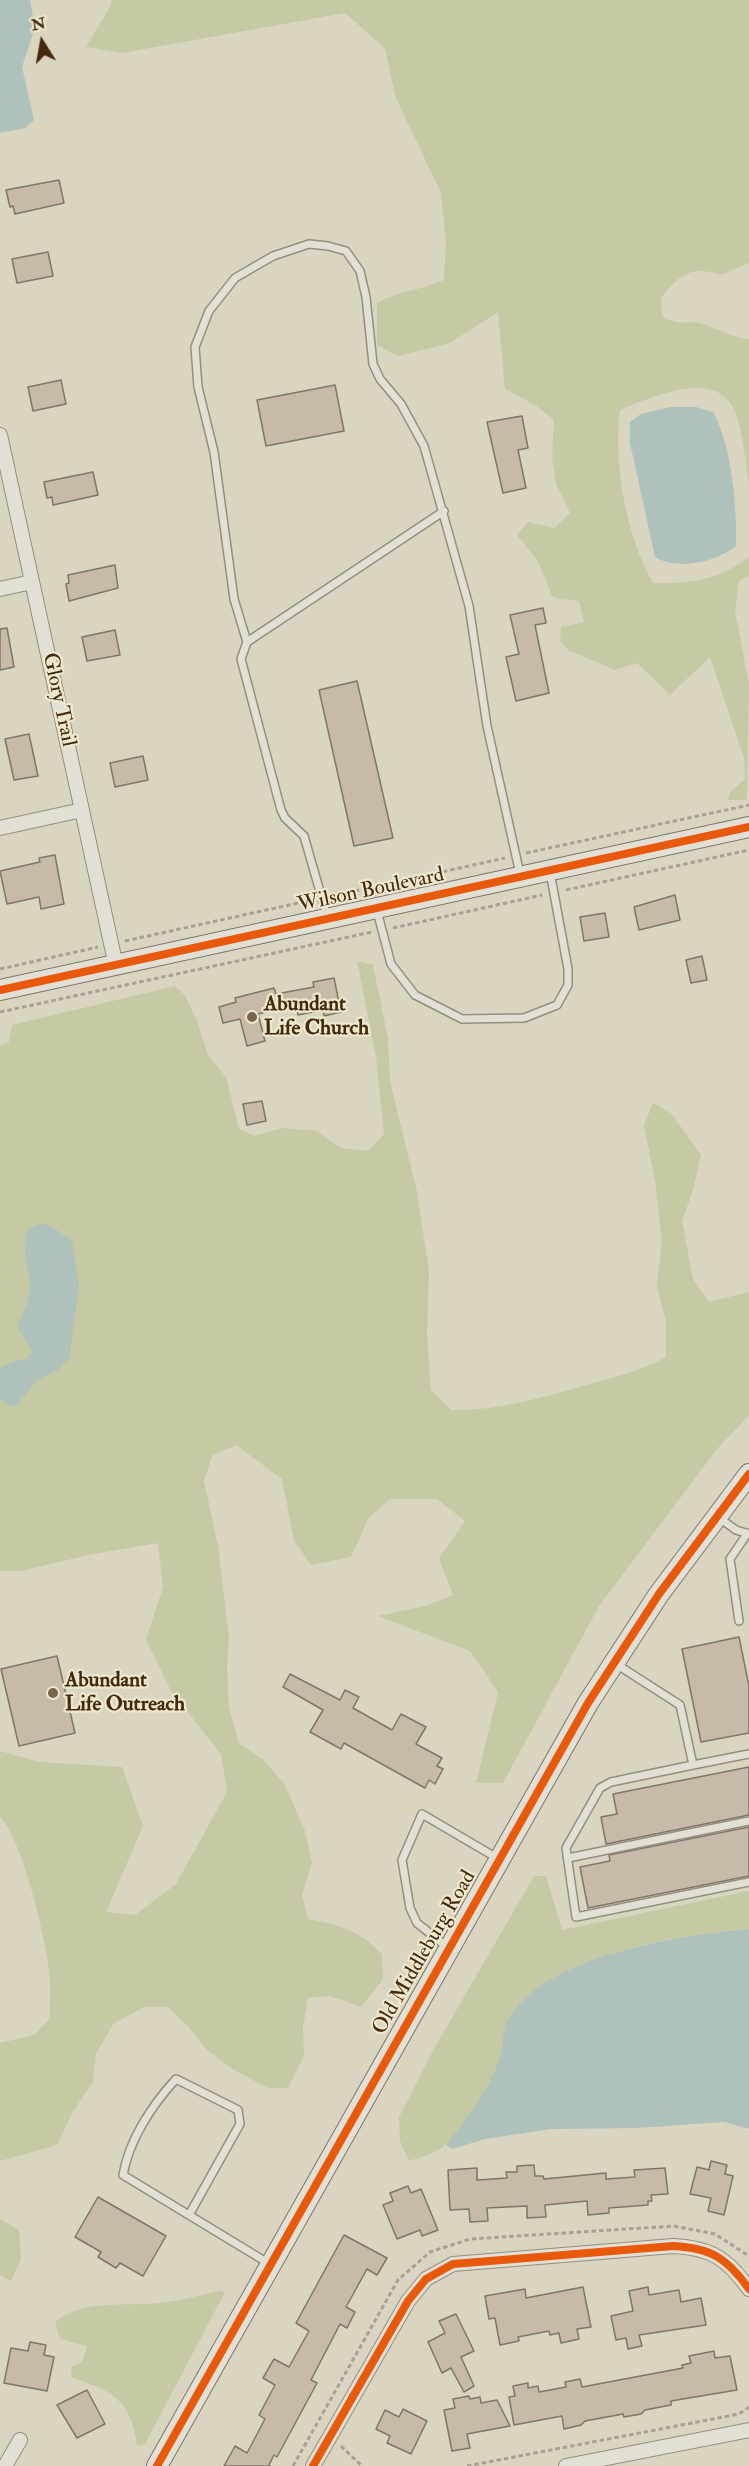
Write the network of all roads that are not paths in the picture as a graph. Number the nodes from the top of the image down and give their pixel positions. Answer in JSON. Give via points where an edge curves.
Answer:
{"nodes":[{"id":1,"x":0,"y":435,"type":"edge"},
{"id":2,"x":444,"y":511,"type":"junction"},
{"id":3,"x":32,"y":582,"type":"junction"},
{"id":4,"x":0,"y":589,"type":"edge"},
{"id":5,"x":247,"y":642,"type":"junction"},
{"id":6,"x":82,"y":810,"type":"junction"},
{"id":7,"x":749,"y":827,"type":"edge"},
{"id":8,"x":0,"y":828,"type":"edge"},
{"id":9,"x":550,"y":870,"type":"junction"},
{"id":10,"x":520,"y":877,"type":"junction"},
{"id":11,"x":376,"y":909,"type":"junction"},
{"id":12,"x":328,"y":919,"type":"junction"},
{"id":13,"x":116,"y":966,"type":"junction"},
{"id":14,"x":0,"y":990,"type":"edge"},
{"id":15,"x":749,"y":1474,"type":"edge"},
{"id":16,"x":716,"y":1516,"type":"junction"},
{"id":17,"x":748,"y":1534,"type":"edge"},
{"id":18,"x":739,"y":1622,"type":"dead end"},
{"id":19,"x":614,"y":1663,"type":"junction"},
{"id":20,"x":749,"y":1754,"type":"edge"},
{"id":21,"x":693,"y":1765,"type":"junction"},
{"id":22,"x":749,"y":1821,"type":"edge"},
{"id":23,"x":568,"y":1858,"type":"junction"},
{"id":24,"x":499,"y":1860,"type":"junction"},
{"id":25,"x":749,"y":1882,"type":"edge"},
{"id":26,"x":449,"y":1949,"type":"junction"},
{"id":27,"x":189,"y":2215,"type":"junction"},
{"id":28,"x":270,"y":2264,"type":"junction"},
{"id":29,"x":749,"y":2289,"type":"edge"},
{"id":30,"x":749,"y":2430,"type":"edge"},
{"id":31,"x":20,"y":2439,"type":"dead end"},
{"id":32,"x":319,"y":2463,"type":"edge"},
{"id":33,"x":5,"y":2466,"type":"edge"},
{"id":34,"x":157,"y":2466,"type":"edge"},
{"id":35,"x":566,"y":2466,"type":"edge"}],
"edges":[{"from":1,"to":3,"type":"street","name":"Glory Trail"},
{"from":2,"to":5,"type":"lane"},
{"from":2,"to":5,"type":"lane","via":[[424,446],[373,364],[366,297],[360,272],[346,251],[309,244],[273,256],[235,278],[209,311],[195,346],[198,387],[214,452],[234,599]]},
{"from":2,"to":10,"type":"lane","via":[[469,606],[487,726]]},
{"from":3,"to":4,"type":"street"},
{"from":3,"to":6,"type":"street","name":"Glory Trail"},
{"from":5,"to":12,"type":"lane","via":[[241,659],[281,810],[304,836]]},
{"from":6,"to":8,"type":"street"},
{"from":6,"to":13,"type":"street","name":"Glory Trail"},
{"from":7,"to":9,"type":"main road","name":"Wilson Boulevard"},
{"from":9,"to":10,"type":"main road","name":"Wilson Boulevard"},
{"from":9,"to":11,"type":"lane","via":[[568,986],[557,1005],[524,1018],[462,1019],[415,995],[391,964]]},
{"from":10,"to":11,"type":"main road","name":"Wilson Boulevard"},
{"from":11,"to":12,"type":"main road","name":"Wilson Boulevard"},
{"from":12,"to":13,"type":"main road","name":"Wilson Boulevard"},
{"from":13,"to":14,"type":"main road","name":"Wilson Boulevard"},
{"from":15,"to":16,"type":"main road","name":"Old Middleburg Road"},
{"from":16,"to":17,"type":"lane"},
{"from":16,"to":19,"type":"main road","name":"Old Middleburg Road"},
{"from":17,"to":18,"type":"lane","via":[[730,1559]]},
{"from":19,"to":21,"type":"lane","via":[[680,1706]]},
{"from":19,"to":24,"type":"main road","name":"Old Middleburg Road"},
{"from":20,"to":21,"type":"lane"},
{"from":21,"to":23,"type":"lane","via":[[604,1785],[566,1848]]},
{"from":22,"to":23,"type":"lane"},
{"from":23,"to":25,"type":"lane","via":[[576,1917]]},
{"from":24,"to":26,"type":"main road","name":"Old Middleburg Road"},
{"from":24,"to":26,"type":"lane","via":[[422,1814],[402,1860],[410,1908],[417,1923]]},
{"from":26,"to":28,"type":"main road","name":"Old Middleburg Road"},
{"from":27,"to":27,"type":"lane","via":[[123,2175],[126,2159],[157,2100],[176,2079],[238,2110],[240,2124]]},
{"from":27,"to":28,"type":"lane"},
{"from":28,"to":34,"type":"main road","name":"Old Middleburg Road"},
{"from":29,"to":32,"type":"street","via":[[733,2267],[696,2247],[468,2260],[440,2269],[408,2301],[329,2438]]},
{"from":30,"to":35,"type":"street"},
{"from":31,"to":33,"type":"street"}]}
